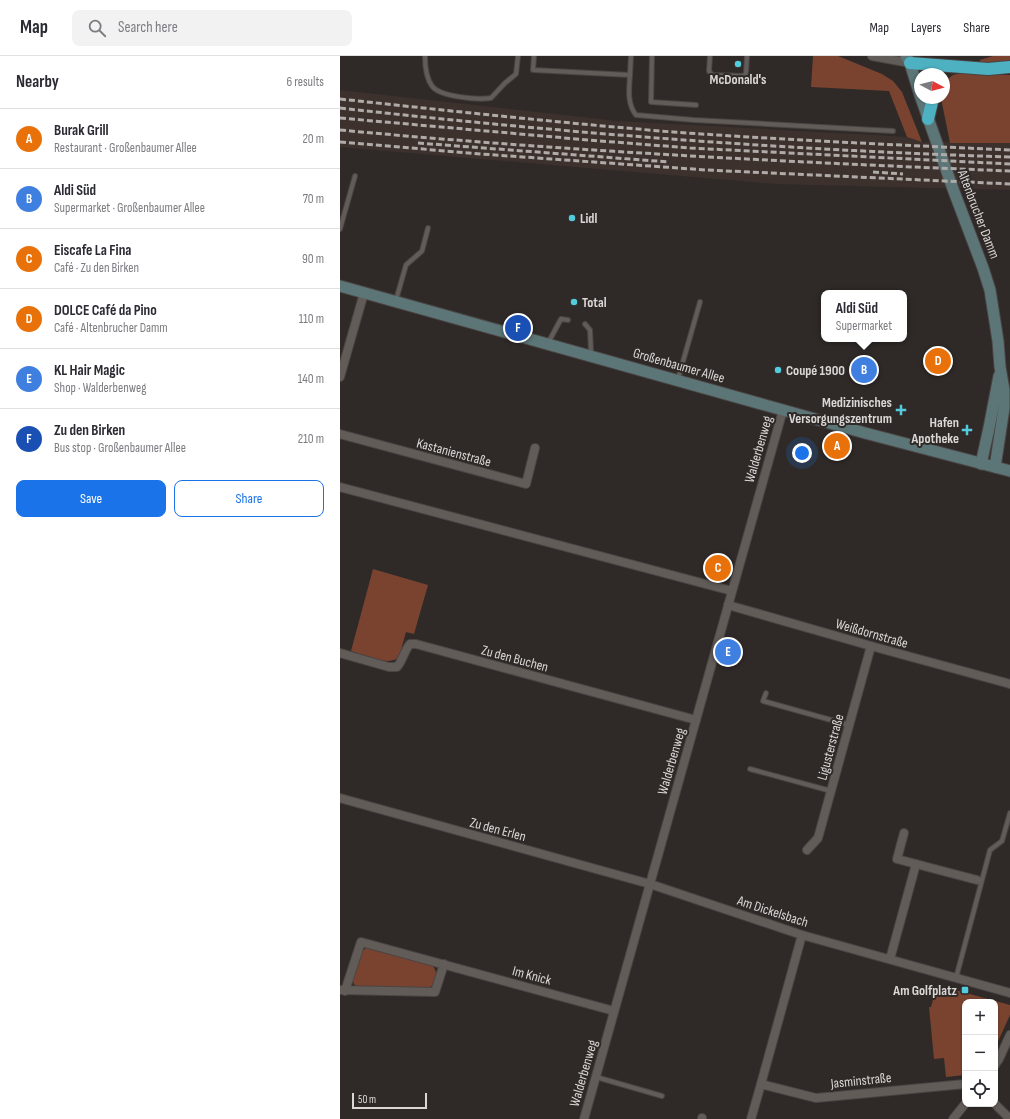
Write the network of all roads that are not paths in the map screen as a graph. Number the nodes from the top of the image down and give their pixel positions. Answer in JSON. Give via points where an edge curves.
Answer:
{"nodes":[{"id":1,"x":424,"y":56,"type":"edge"},
{"id":2,"x":518,"y":56,"type":"edge"},
{"id":3,"x":534,"y":56,"type":"edge"},
{"id":4,"x":631,"y":56,"type":"edge"},
{"id":5,"x":652,"y":56,"type":"edge"},
{"id":6,"x":710,"y":56,"type":"edge"},
{"id":7,"x":747,"y":56,"type":"edge"},
{"id":8,"x":872,"y":56,"type":"edge"},
{"id":9,"x":909,"y":58,"type":"edge"},
{"id":10,"x":1010,"y":67,"type":"edge"},
{"id":11,"x":962,"y":68,"type":"junction"},
{"id":12,"x":950,"y":71,"type":"edge"},
{"id":13,"x":630,"y":75,"type":"junction"},
{"id":14,"x":914,"y":75,"type":"edge"},
{"id":15,"x":923,"y":104,"type":"edge"},
{"id":16,"x":932,"y":104,"type":"edge"},
{"id":17,"x":696,"y":105,"type":"dead end"},
{"id":18,"x":928,"y":119,"type":"junction"},
{"id":19,"x":894,"y":131,"type":"dead end"},
{"id":20,"x":355,"y":176,"type":"dead end"},
{"id":21,"x":428,"y":228,"type":"dead end"},
{"id":22,"x":340,"y":229,"type":"edge"},
{"id":23,"x":340,"y":286,"type":"edge"},
{"id":24,"x":364,"y":293,"type":"junction"},
{"id":25,"x":395,"y":302,"type":"junction"},
{"id":26,"x":700,"y":302,"type":"dead end"},
{"id":27,"x":568,"y":320,"type":"dead end"},
{"id":28,"x":585,"y":324,"type":"dead end"},
{"id":29,"x":548,"y":344,"type":"junction"},
{"id":30,"x":590,"y":356,"type":"junction"},
{"id":31,"x":1000,"y":367,"type":"junction"},
{"id":32,"x":340,"y":378,"type":"edge"},
{"id":33,"x":678,"y":380,"type":"junction"},
{"id":34,"x":783,"y":410,"type":"junction"},
{"id":35,"x":340,"y":434,"type":"edge"},
{"id":36,"x":535,"y":448,"type":"dead end"},
{"id":37,"x":981,"y":464,"type":"junction"},
{"id":38,"x":995,"y":467,"type":"junction"},
{"id":39,"x":1010,"y":471,"type":"edge"},
{"id":40,"x":340,"y":487,"type":"edge"},
{"id":41,"x":732,"y":591,"type":"junction"},
{"id":42,"x":728,"y":605,"type":"junction"},
{"id":43,"x":871,"y":646,"type":"junction"},
{"id":44,"x":340,"y":653,"type":"edge"},
{"id":45,"x":1010,"y":684,"type":"edge"},
{"id":46,"x":766,"y":693,"type":"dead end"},
{"id":47,"x":696,"y":720,"type":"junction"},
{"id":48,"x":850,"y":725,"type":"junction"},
{"id":49,"x":750,"y":769,"type":"dead end"},
{"id":50,"x":831,"y":791,"type":"junction"},
{"id":51,"x":340,"y":798,"type":"edge"},
{"id":52,"x":1010,"y":813,"type":"edge"},
{"id":53,"x":904,"y":834,"type":"dead end"},
{"id":54,"x":807,"y":850,"type":"dead end"},
{"id":55,"x":916,"y":864,"type":"junction"},
{"id":56,"x":977,"y":880,"type":"dead end"},
{"id":57,"x":650,"y":884,"type":"junction"},
{"id":58,"x":802,"y":935,"type":"junction"},
{"id":59,"x":890,"y":960,"type":"junction"},
{"id":60,"x":444,"y":964,"type":"junction"},
{"id":61,"x":956,"y":978,"type":"junction"},
{"id":62,"x":343,"y":991,"type":"edge"},
{"id":63,"x":1010,"y":993,"type":"edge"},
{"id":64,"x":614,"y":1011,"type":"junction"},
{"id":65,"x":1010,"y":1035,"type":"edge"},
{"id":66,"x":998,"y":1060,"type":"edge"},
{"id":67,"x":596,"y":1076,"type":"junction"},
{"id":68,"x":760,"y":1084,"type":"junction"},
{"id":69,"x":962,"y":1084,"type":"edge"},
{"id":70,"x":662,"y":1096,"type":"dead end"},
{"id":71,"x":963,"y":1107,"type":"edge"},
{"id":72,"x":998,"y":1107,"type":"edge"},
{"id":73,"x":584,"y":1119,"type":"edge"},
{"id":74,"x":751,"y":1119,"type":"edge"},
{"id":75,"x":953,"y":1119,"type":"edge"},
{"id":76,"x":1010,"y":1119,"type":"edge"}],
"edges":[{"from":1,"to":2,"type":"lane","via":[[432,86],[443,94],[482,100],[491,98],[516,74]]},
{"from":3,"to":13,"type":"lane","via":[[533,70]]},
{"from":4,"to":13,"type":"lane"},
{"from":5,"to":17,"type":"lane","via":[[650,102]]},
{"from":6,"to":7,"type":"lane","via":[[709,71],[712,75],[744,76]]},
{"from":8,"to":9,"type":"street"},
{"from":9,"to":11,"type":"highway"},
{"from":9,"to":14,"type":"main road"},
{"from":10,"to":11,"type":"highway"},
{"from":11,"to":12,"type":"highway"},
{"from":13,"to":19,"type":"lane","via":[[629,97],[636,115]]},
{"from":15,"to":18,"type":"main road","name":"Altenbrucher Damm"},
{"from":16,"to":18,"type":"highway"},
{"from":18,"to":31,"type":"main road","name":"Altenbrucher Damm","via":[[990,290]]},
{"from":20,"to":22,"type":"lane"},
{"from":21,"to":25,"type":"lane","via":[[422,251],[406,265]]},
{"from":23,"to":24,"type":"main road","name":"Großenbaumer Allee"},
{"from":24,"to":25,"type":"main road","name":"Großenbaumer Allee"},
{"from":24,"to":32,"type":"street"},
{"from":25,"to":29,"type":"main road","name":"Großenbaumer Allee"},
{"from":26,"to":33,"type":"lane"},
{"from":27,"to":29,"type":"lane","via":[[561,320]]},
{"from":28,"to":30,"type":"lane","via":[[590,330]]},
{"from":29,"to":30,"type":"main road","name":"Großenbaumer Allee"},
{"from":30,"to":33,"type":"main road","name":"Großenbaumer Allee"},
{"from":31,"to":37,"type":"main road","name":"Altenbrucher Damm"},
{"from":31,"to":38,"type":"main road","name":"Altenbrucher Damm","via":[[1004,408]]},
{"from":33,"to":34,"type":"main road","name":"Großenbaumer Allee"},
{"from":34,"to":37,"type":"main road","name":"Großenbaumer Allee"},
{"from":34,"to":41,"type":"street","name":"Walderbenweg"},
{"from":35,"to":36,"type":"street","name":"Kastanienstraße","via":[[526,484]]},
{"from":37,"to":38,"type":"main road","name":"Großenbaumer Allee"},
{"from":38,"to":39,"type":"main road","name":"Großenbaumer Allee"},
{"from":40,"to":41,"type":"street"},
{"from":41,"to":42,"type":"street","name":"Walderbenweg"},
{"from":42,"to":43,"type":"street","name":"Weißdornstraße"},
{"from":42,"to":47,"type":"street","name":"Walderbenweg"},
{"from":43,"to":45,"type":"street","name":"Weißdornstraße"},
{"from":43,"to":48,"type":"street","name":"Ligusterstraße"},
{"from":44,"to":47,"type":"street","name":"Zu den Buchen","via":[[397,667],[402,662],[406,648],[410,644],[416,644]]},
{"from":46,"to":48,"type":"lane","via":[[764,701]]},
{"from":47,"to":57,"type":"street","name":"Walderbenweg"},
{"from":48,"to":50,"type":"street","name":"Ligusterstraße"},
{"from":49,"to":50,"type":"lane"},
{"from":50,"to":54,"type":"street","name":"Ligusterstraße","via":[[818,838]]},
{"from":51,"to":57,"type":"street","name":"Zu den Erlen"},
{"from":52,"to":61,"type":"lane","via":[[1002,841],[990,850]]},
{"from":53,"to":55,"type":"street","via":[[897,859]]},
{"from":55,"to":56,"type":"street"},
{"from":55,"to":59,"type":"street"},
{"from":57,"to":58,"type":"street","name":"Am Dickelsbach"},
{"from":57,"to":64,"type":"street","name":"Walderbenweg"},
{"from":58,"to":59,"type":"street","name":"Am Dickelsbach"},
{"from":58,"to":68,"type":"street"},
{"from":59,"to":61,"type":"street","name":"Am Dickelsbach"},
{"from":60,"to":62,"type":"street","name":"Im Knick","via":[[435,992]]},
{"from":60,"to":62,"type":"street","name":"Im Knick","via":[[361,942]]},
{"from":60,"to":64,"type":"street","name":"Im Knick"},
{"from":61,"to":63,"type":"street","name":"Am Dickelsbach"},
{"from":64,"to":67,"type":"street","name":"Walderbenweg"},
{"from":65,"to":66,"type":"street"},
{"from":67,"to":70,"type":"lane"},
{"from":67,"to":73,"type":"street","name":"Walderbenweg"},
{"from":68,"to":69,"type":"street","name":"Jasminstraße","via":[[816,1098]]},
{"from":68,"to":74,"type":"street"},
{"from":71,"to":75,"type":"street"},
{"from":72,"to":76,"type":"street"}]}
